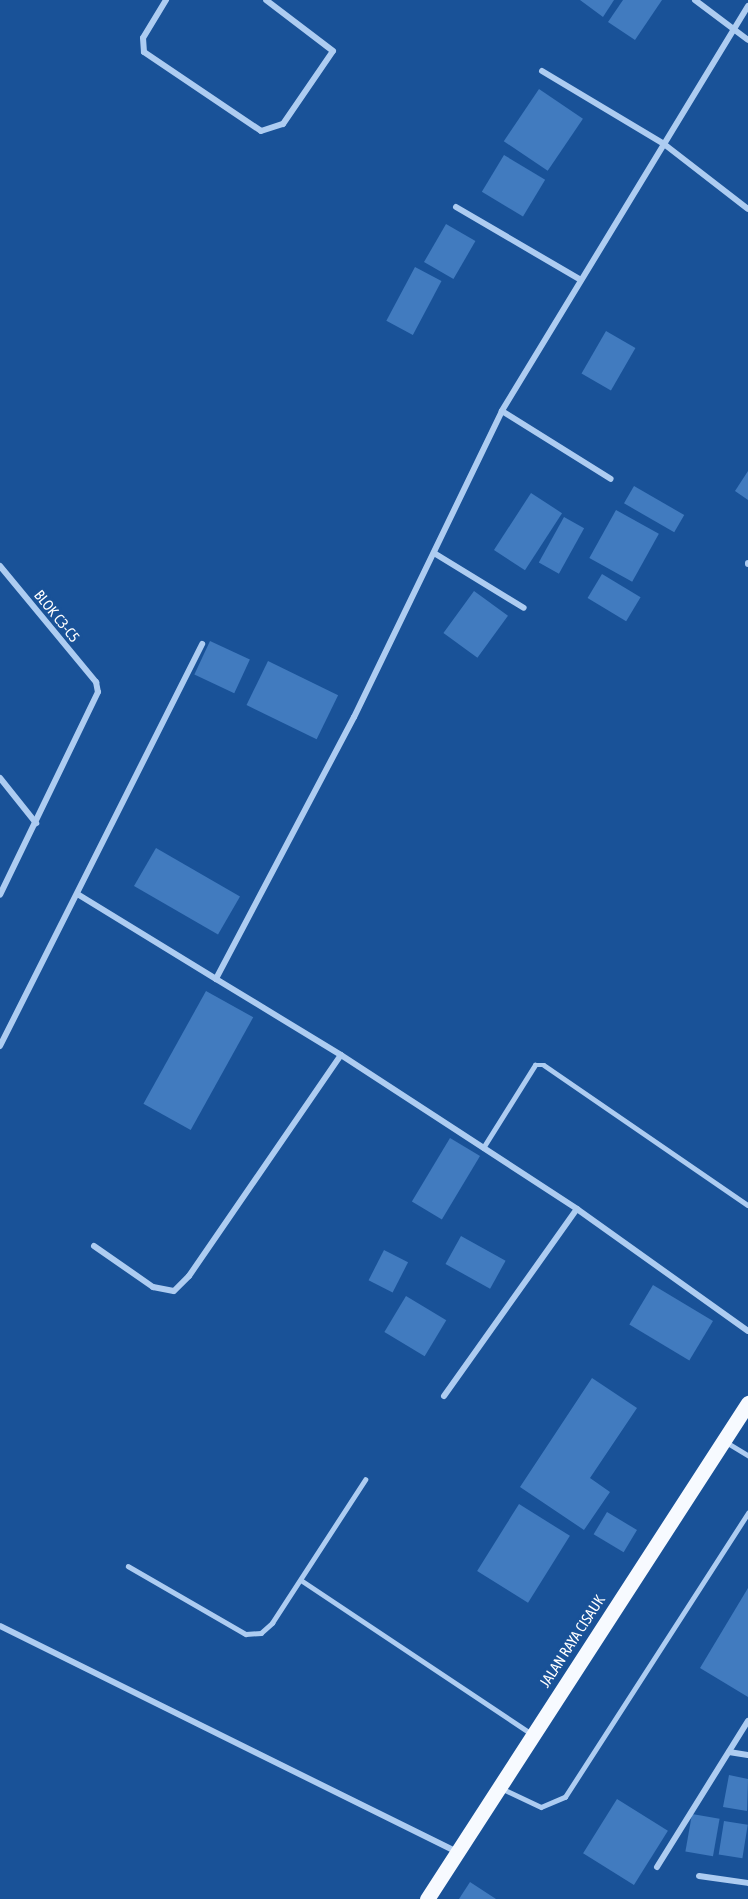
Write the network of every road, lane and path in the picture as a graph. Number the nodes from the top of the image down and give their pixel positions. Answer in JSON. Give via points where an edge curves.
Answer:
{"nodes":[{"id":1,"x":166,"y":0,"type":"edge"},
{"id":2,"x":266,"y":0,"type":"edge"},
{"id":3,"x":695,"y":0,"type":"edge"},
{"id":4,"x":748,"y":6,"type":"edge"},
{"id":5,"x":732,"y":30,"type":"junction"},
{"id":6,"x":748,"y":40,"type":"edge"},
{"id":7,"x":542,"y":71,"type":"dead end"},
{"id":8,"x":664,"y":144,"type":"junction"},
{"id":9,"x":456,"y":207,"type":"dead end"},
{"id":10,"x":748,"y":209,"type":"edge"},
{"id":11,"x":579,"y":279,"type":"junction"},
{"id":12,"x":502,"y":411,"type":"junction"},
{"id":13,"x":611,"y":479,"type":"dead end"},
{"id":14,"x":434,"y":553,"type":"junction"},
{"id":15,"x":0,"y":566,"type":"edge"},
{"id":16,"x":524,"y":608,"type":"dead end"},
{"id":17,"x":202,"y":644,"type":"dead end"},
{"id":18,"x":0,"y":778,"type":"edge"},
{"id":19,"x":36,"y":823,"type":"junction"},
{"id":20,"x":0,"y":895,"type":"edge"},
{"id":21,"x":80,"y":895,"type":"junction"},
{"id":22,"x":216,"y":979,"type":"junction"},
{"id":23,"x":0,"y":1046,"type":"edge"},
{"id":24,"x":341,"y":1055,"type":"junction"},
{"id":25,"x":483,"y":1148,"type":"junction"},
{"id":26,"x":748,"y":1205,"type":"edge"},
{"id":27,"x":577,"y":1209,"type":"junction"},
{"id":28,"x":94,"y":1246,"type":"dead end"},
{"id":29,"x":748,"y":1331,"type":"edge"},
{"id":30,"x":444,"y":1396,"type":"dead end"},
{"id":31,"x":748,"y":1403,"type":"edge"},
{"id":32,"x":723,"y":1441,"type":"junction"},
{"id":33,"x":748,"y":1455,"type":"edge"},
{"id":34,"x":365,"y":1480,"type":"dead end"},
{"id":35,"x":748,"y":1513,"type":"edge"},
{"id":36,"x":128,"y":1566,"type":"dead end"},
{"id":37,"x":301,"y":1580,"type":"junction"},
{"id":38,"x":0,"y":1626,"type":"edge"},
{"id":39,"x":748,"y":1721,"type":"edge"},
{"id":40,"x":533,"y":1735,"type":"junction"},
{"id":41,"x":729,"y":1752,"type":"junction"},
{"id":42,"x":748,"y":1755,"type":"edge"},
{"id":43,"x":501,"y":1788,"type":"junction"},
{"id":44,"x":457,"y":1852,"type":"junction"},
{"id":45,"x":657,"y":1867,"type":"dead end"},
{"id":46,"x":699,"y":1876,"type":"dead end"},
{"id":47,"x":748,"y":1883,"type":"edge"},
{"id":48,"x":427,"y":1899,"type":"edge"}],
"edges":[{"from":1,"to":2,"type":"street","via":[[143,38],[144,52],[261,131],[283,124],[333,51]]},
{"from":3,"to":5,"type":"street"},
{"from":4,"to":5,"type":"street"},
{"from":5,"to":6,"type":"street"},
{"from":5,"to":8,"type":"street"},
{"from":7,"to":8,"type":"street"},
{"from":8,"to":10,"type":"street"},
{"from":8,"to":11,"type":"street"},
{"from":9,"to":11,"type":"street"},
{"from":11,"to":12,"type":"street"},
{"from":12,"to":13,"type":"street"},
{"from":12,"to":14,"type":"street"},
{"from":14,"to":16,"type":"street"},
{"from":14,"to":22,"type":"street","via":[[354,717]]},
{"from":15,"to":19,"type":"street","name":"BLOK C3-C5","via":[[96,682],[96,702]]},
{"from":17,"to":21,"type":"street"},
{"from":18,"to":19,"type":"street"},
{"from":19,"to":20,"type":"street"},
{"from":21,"to":22,"type":"street"},
{"from":21,"to":23,"type":"street"},
{"from":22,"to":24,"type":"street"},
{"from":24,"to":25,"type":"street"},
{"from":24,"to":28,"type":"street","via":[[189,1276],[174,1291],[153,1287]]},
{"from":25,"to":26,"type":"lane","via":[[535,1065],[544,1065]]},
{"from":25,"to":27,"type":"street"},
{"from":27,"to":29,"type":"street"},
{"from":27,"to":30,"type":"street"},
{"from":31,"to":32,"type":"main road","name":"JALAN RAYA CISAUK"},
{"from":32,"to":33,"type":"lane"},
{"from":32,"to":40,"type":"main road","name":"JALAN RAYA CISAUK"},
{"from":34,"to":37,"type":"lane"},
{"from":35,"to":43,"type":"lane","via":[[565,1797],[541,1807]]},
{"from":36,"to":37,"type":"lane","via":[[246,1635],[261,1633],[272,1623]]},
{"from":37,"to":40,"type":"lane"},
{"from":38,"to":44,"type":"street"},
{"from":39,"to":41,"type":"street"},
{"from":40,"to":43,"type":"main road","name":"JALAN RAYA CISAUK"},
{"from":41,"to":42,"type":"street"},
{"from":41,"to":45,"type":"street"},
{"from":43,"to":44,"type":"main road","name":"JALAN RAYA CISAUK"},
{"from":44,"to":48,"type":"main road","name":"JALAN RAYA CISAUK"},
{"from":46,"to":47,"type":"street"}]}
